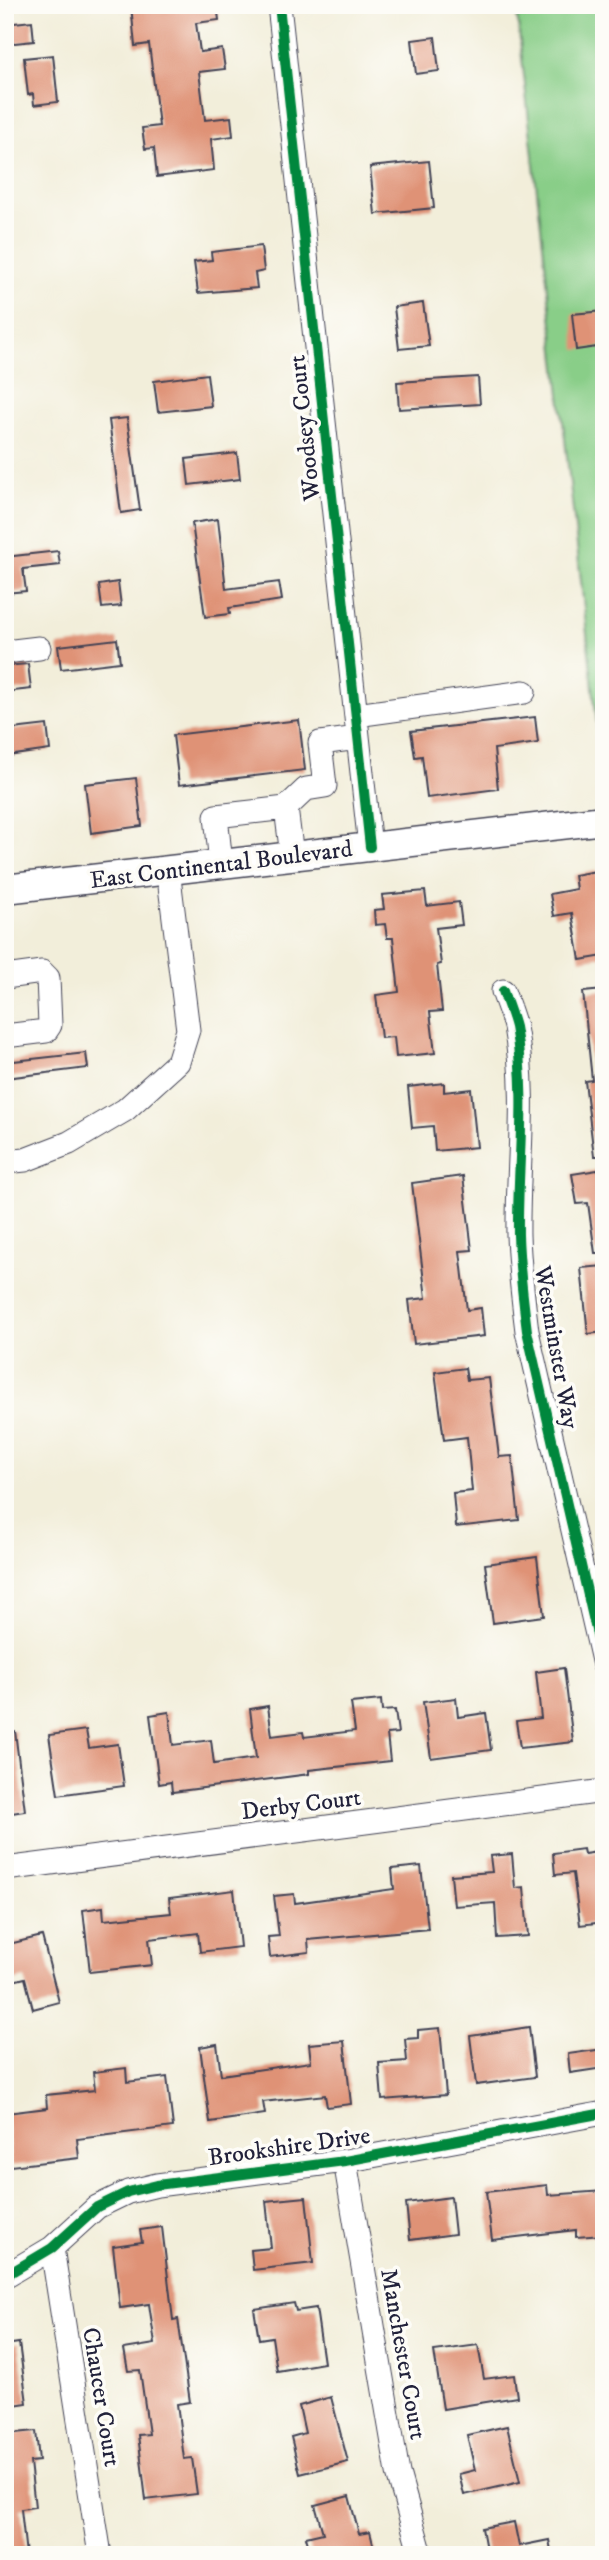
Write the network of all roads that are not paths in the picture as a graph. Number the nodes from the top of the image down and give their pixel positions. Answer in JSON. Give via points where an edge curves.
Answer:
{"nodes":[{"id":1,"x":279,"y":5,"type":"edge"},
{"id":2,"x":39,"y":648,"type":"dead end"},
{"id":3,"x":5,"y":652,"type":"edge"},
{"id":4,"x":524,"y":692,"type":"dead end"},
{"id":5,"x":357,"y":727,"type":"junction"},
{"id":6,"x":286,"y":808,"type":"junction"},
{"id":7,"x":604,"y":820,"type":"edge"},
{"id":8,"x":370,"y":847,"type":"junction"},
{"id":9,"x":292,"y":856,"type":"junction"},
{"id":10,"x":222,"y":864,"type":"junction"},
{"id":11,"x":168,"y":870,"type":"junction"},
{"id":12,"x":5,"y":889,"type":"edge"},
{"id":13,"x":5,"y":977,"type":"edge"},
{"id":14,"x":503,"y":991,"type":"dead end"},
{"id":15,"x":5,"y":1036,"type":"edge"},
{"id":16,"x":5,"y":1162,"type":"edge"},
{"id":17,"x":603,"y":1655,"type":"edge"},
{"id":18,"x":604,"y":1791,"type":"edge"},
{"id":19,"x":5,"y":1870,"type":"edge"},
{"id":20,"x":604,"y":2113,"type":"edge"},
{"id":21,"x":345,"y":2161,"type":"junction"},
{"id":22,"x":52,"y":2248,"type":"junction"},
{"id":23,"x":5,"y":2276,"type":"edge"},
{"id":24,"x":100,"y":2555,"type":"edge"},
{"id":25,"x":421,"y":2555,"type":"edge"}],
"edges":[{"from":1,"to":5,"type":"street","name":"Woodsey Court"},
{"from":2,"to":3,"type":"street"},
{"from":4,"to":5,"type":"street"},
{"from":5,"to":6,"type":"street","via":[[320,743],[325,786],[306,789]]},
{"from":5,"to":8,"type":"street","name":"Woodsey Court"},
{"from":6,"to":9,"type":"street"},
{"from":6,"to":10,"type":"street","via":[[216,816]]},
{"from":7,"to":8,"type":"main road","name":"East Continental Boulevard"},
{"from":8,"to":9,"type":"main road","name":"East Continental Boulevard"},
{"from":9,"to":10,"type":"main road","name":"East Continental Boulevard"},
{"from":10,"to":11,"type":"main road","name":"East Continental Boulevard"},
{"from":11,"to":12,"type":"main road","name":"East Continental Boulevard"},
{"from":11,"to":16,"type":"street","via":[[188,1030],[178,1062],[125,1111],[69,1143]]},
{"from":13,"to":15,"type":"street","via":[[42,972],[48,978],[50,1025],[46,1031]]},
{"from":14,"to":17,"type":"street","name":"Westminster Way","via":[[519,1061],[518,1235],[527,1331]]},
{"from":18,"to":19,"type":"street","name":"Derby Court"},
{"from":20,"to":21,"type":"street","name":"Brookshire Drive"},
{"from":21,"to":22,"type":"street","name":"Brookshire Drive","via":[[128,2192],[97,2207]]},
{"from":21,"to":25,"type":"street","name":"Manchester Court","via":[[398,2473]]},
{"from":22,"to":23,"type":"street","name":"Brookshire Drive"},
{"from":22,"to":24,"type":"street","name":"Chaucer Court"}]}
